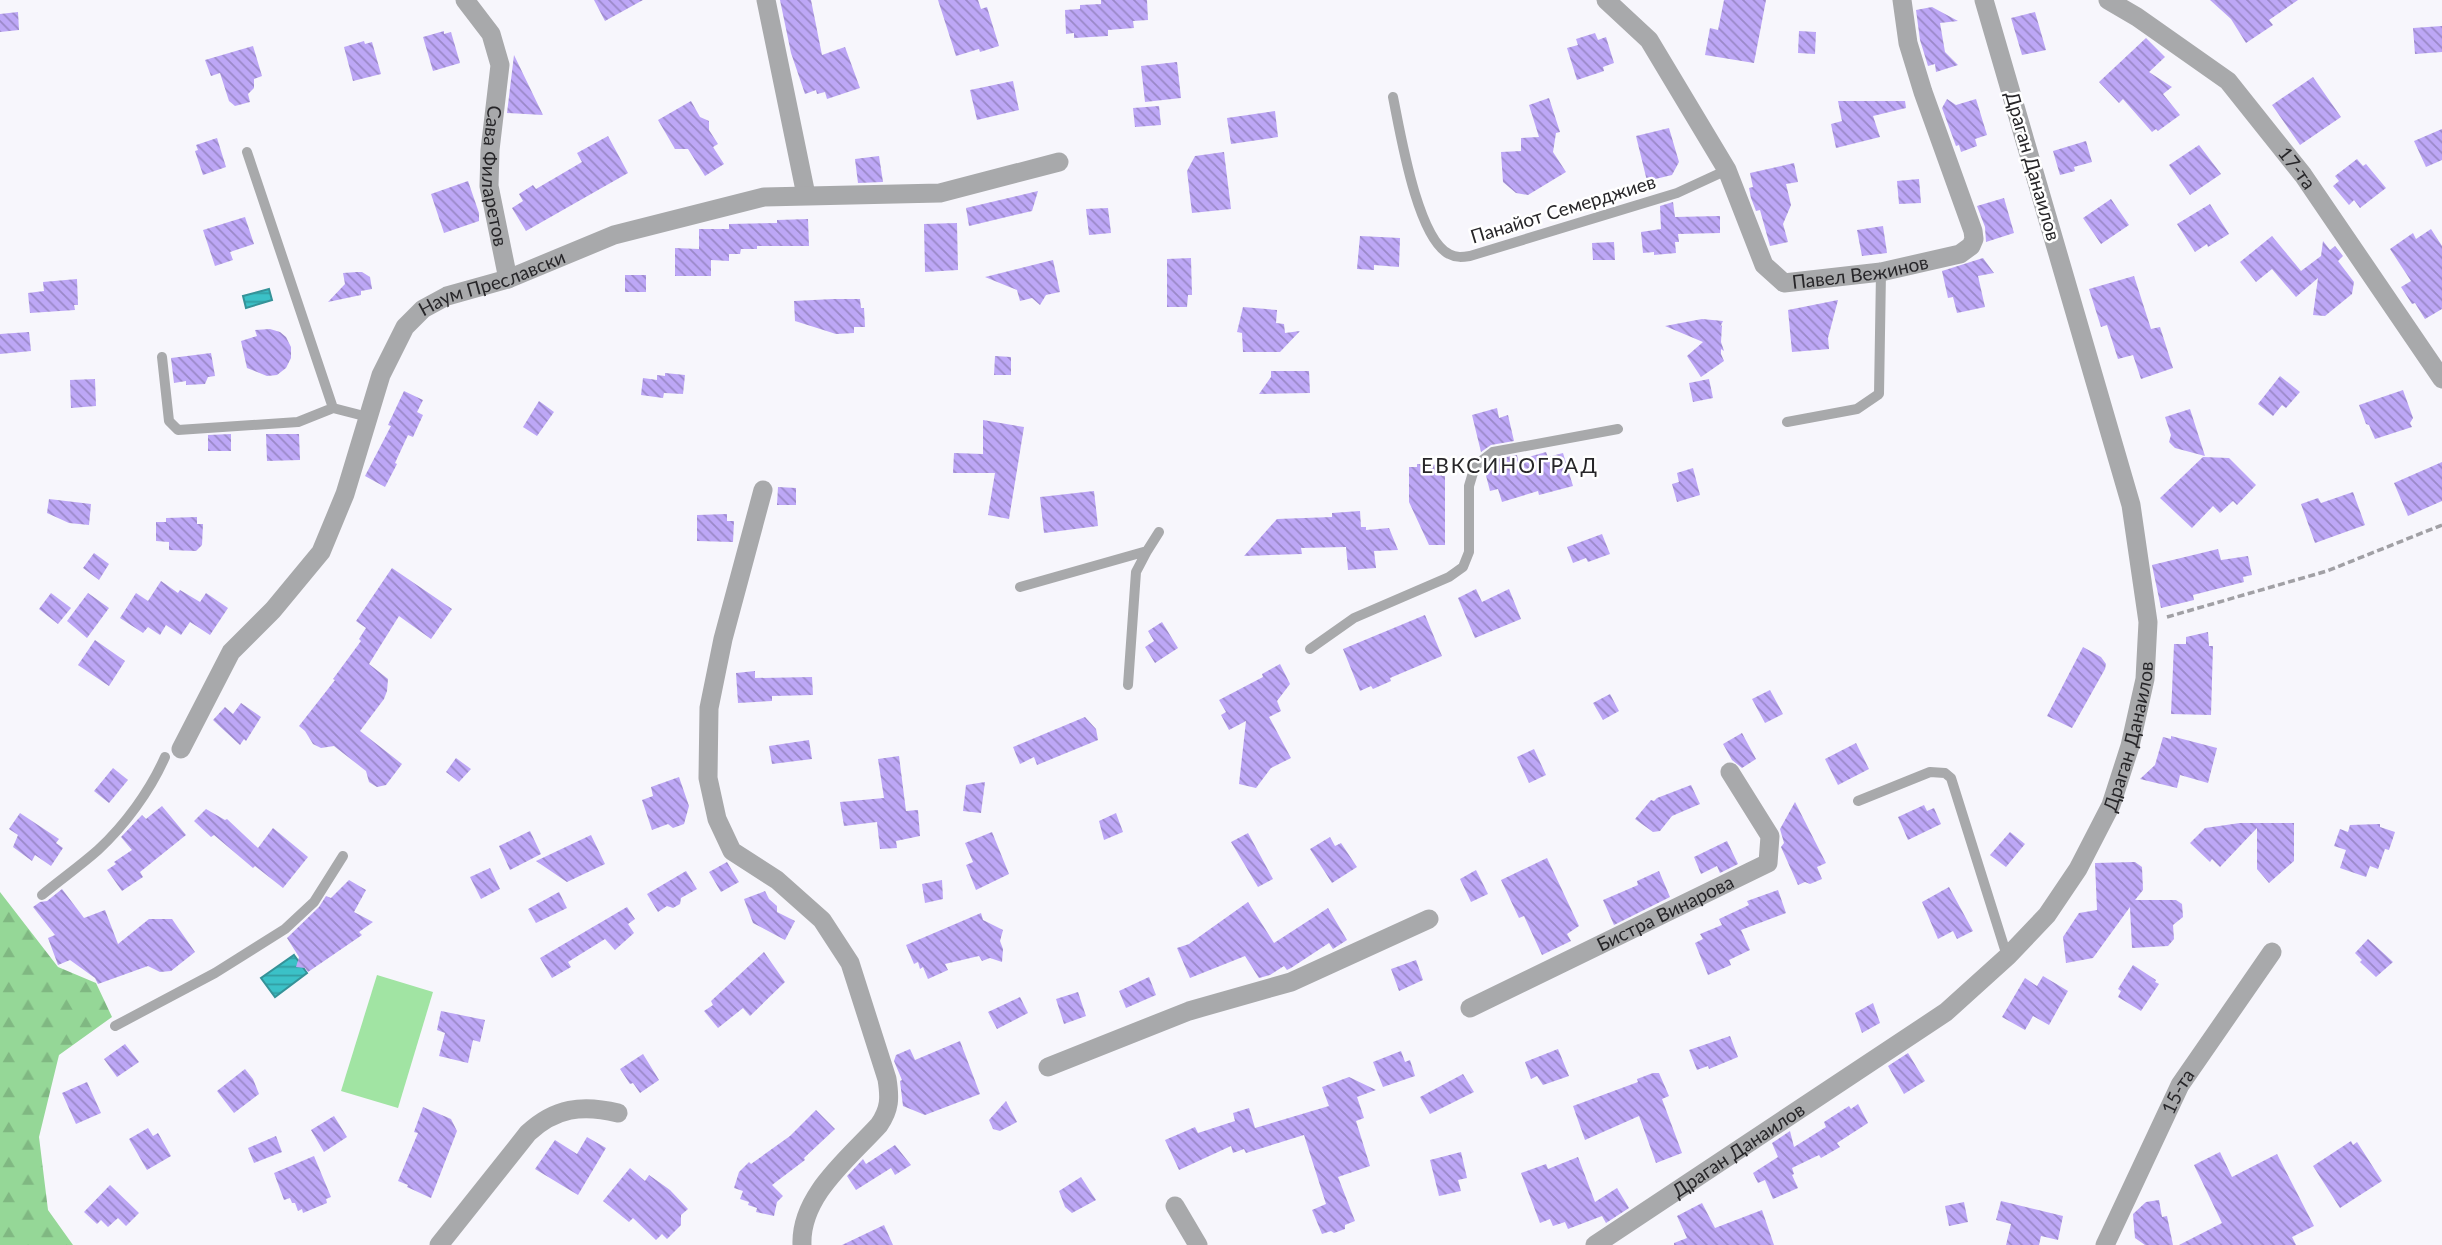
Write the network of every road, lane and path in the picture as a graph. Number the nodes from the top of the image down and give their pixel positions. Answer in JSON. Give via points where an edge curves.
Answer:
{"nodes":[{"id":1,"x":466,"y":0,"type":"edge"},
{"id":2,"x":766,"y":0,"type":"edge"},
{"id":3,"x":1606,"y":0,"type":"edge"},
{"id":4,"x":1902,"y":0,"type":"edge"},
{"id":5,"x":1984,"y":0,"type":"edge"},
{"id":6,"x":2108,"y":0,"type":"edge"},
{"id":7,"x":1393,"y":97,"type":"dead end"},
{"id":8,"x":247,"y":152,"type":"dead end"},
{"id":9,"x":1059,"y":162,"type":"dead end"},
{"id":10,"x":1727,"y":170,"type":"junction"},
{"id":11,"x":806,"y":195,"type":"junction"},
{"id":12,"x":1881,"y":272,"type":"junction"},
{"id":13,"x":508,"y":279,"type":"junction"},
{"id":14,"x":162,"y":357,"type":"dead end"},
{"id":15,"x":2442,"y":379,"type":"edge"},
{"id":16,"x":333,"y":408,"type":"junction"},
{"id":17,"x":368,"y":416,"type":"junction"},
{"id":18,"x":1787,"y":422,"type":"dead end"},
{"id":19,"x":1618,"y":429,"type":"dead end"},
{"id":20,"x":763,"y":490,"type":"dead end"},
{"id":21,"x":2442,"y":525,"type":"edge"},
{"id":22,"x":1159,"y":531,"type":"dead end"},
{"id":23,"x":1147,"y":551,"type":"junction"},
{"id":24,"x":1020,"y":587,"type":"dead end"},
{"id":25,"x":2148,"y":622,"type":"junction"},
{"id":26,"x":1310,"y":649,"type":"dead end"},
{"id":27,"x":1128,"y":685,"type":"dead end"},
{"id":28,"x":173,"y":753,"type":"joint"},
{"id":29,"x":1730,"y":772,"type":"dead end"},
{"id":30,"x":1858,"y":801,"type":"dead end"},
{"id":31,"x":342,"y":856,"type":"dead end"},
{"id":32,"x":42,"y":895,"type":"dead end"},
{"id":33,"x":1429,"y":919,"type":"dead end"},
{"id":34,"x":2272,"y":952,"type":"dead end"},
{"id":35,"x":2008,"y":956,"type":"junction"},
{"id":36,"x":1470,"y":1008,"type":"dead end"},
{"id":37,"x":115,"y":1026,"type":"dead end"},
{"id":38,"x":1048,"y":1067,"type":"dead end"},
{"id":39,"x":618,"y":1113,"type":"dead end"},
{"id":40,"x":1175,"y":1206,"type":"dead end"},
{"id":41,"x":439,"y":1245,"type":"edge"},
{"id":42,"x":802,"y":1245,"type":"edge"},
{"id":43,"x":1198,"y":1245,"type":"edge"},
{"id":44,"x":1595,"y":1245,"type":"edge"},
{"id":45,"x":2105,"y":1245,"type":"edge"}],
"edges":[{"from":1,"to":13,"type":"street","name":"Сава Филаретов","via":[[491,34],[500,65],[489,186]]},
{"from":2,"to":11,"type":"street"},
{"from":3,"to":10,"type":"street","name":"Павел Вежинов","via":[[1649,40]]},
{"from":4,"to":12,"type":"street","name":"Павел Вежинов","via":[[1908,43],[1974,239],[1960,254]]},
{"from":5,"to":25,"type":"street","name":"Драган Данаилов","via":[[2131,505]]},
{"from":6,"to":15,"type":"street","name":"17-та","via":[[2228,81],[2303,175]]},
{"from":7,"to":10,"type":"lane","name":"Панайот Семерджиев","via":[[1416,201],[1441,249],[1450,255],[1470,256],[1664,197]]},
{"from":8,"to":16,"type":"lane"},
{"from":9,"to":11,"type":"street","name":"Наум Преславски","via":[[940,194]]},
{"from":10,"to":12,"type":"street","name":"Павел Вежинов","via":[[1764,265],[1784,284]]},
{"from":11,"to":13,"type":"street","name":"Наум Преславски","via":[[764,197],[614,235]]},
{"from":12,"to":18,"type":"lane","via":[[1879,394],[1857,409]]},
{"from":13,"to":17,"type":"street","name":"Наум Преславски","via":[[447,296],[423,309],[405,327],[381,375]]},
{"from":14,"to":16,"type":"lane","via":[[169,421],[178,430],[298,422]]},
{"from":16,"to":17,"type":"lane"},
{"from":17,"to":28,"type":"street","name":"Наум Преславски","via":[[345,494],[321,552],[231,652]]},
{"from":19,"to":26,"type":"lane","via":[[1493,452],[1475,466],[1469,486],[1469,552],[1463,567],[1354,618]]},
{"from":20,"to":42,"type":"street","via":[[709,708],[708,778],[717,819],[732,851],[777,880],[822,920],[850,963],[890,1098],[879,1125],[807,1211]]},
{"from":21,"to":25,"type":"path","via":[[2327,571]]},
{"from":22,"to":23,"type":"lane"},
{"from":23,"to":24,"type":"lane"},
{"from":23,"to":27,"type":"lane","via":[[1136,572]]},
{"from":25,"to":35,"type":"street","name":"Драган Данаилов","via":[[2144,679],[2112,805],[2047,915]]},
{"from":28,"to":32,"type":"lane","via":[[99,850]]},
{"from":29,"to":36,"type":"street","name":"Бистра Винарова","via":[[1770,836],[1768,863]]},
{"from":30,"to":35,"type":"lane","via":[[1930,772],[1951,778]]},
{"from":31,"to":37,"type":"lane","via":[[314,902],[285,929],[215,973]]},
{"from":33,"to":38,"type":"street","via":[[1291,982],[1189,1011]]},
{"from":34,"to":45,"type":"street","name":"15-та","via":[[2180,1086]]},
{"from":35,"to":44,"type":"street","name":"Драган Данаилов","via":[[1946,1012]]},
{"from":39,"to":41,"type":"street","via":[[595,1107],[542,1120]]},
{"from":40,"to":43,"type":"street"}]}
